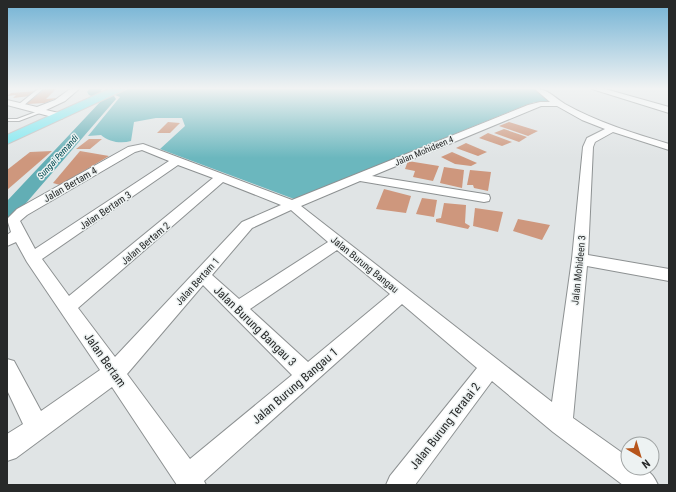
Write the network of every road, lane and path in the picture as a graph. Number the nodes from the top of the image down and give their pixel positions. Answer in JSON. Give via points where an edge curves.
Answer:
{"nodes":[{"id":1,"x":35,"y":112,"type":"edge"},
{"id":2,"x":47,"y":112,"type":"edge"},
{"id":3,"x":69,"y":112,"type":"edge"},
{"id":4,"x":519,"y":112,"type":"edge"},
{"id":5,"x":575,"y":112,"type":"edge"},
{"id":6,"x":60,"y":116,"type":"junction"},
{"id":7,"x":7,"y":120,"type":"edge"},
{"id":8,"x":612,"y":129,"type":"junction"},
{"id":9,"x":7,"y":140,"type":"edge"},
{"id":10,"x":143,"y":147,"type":"joint"},
{"id":11,"x":669,"y":147,"type":"edge"},
{"id":12,"x":176,"y":161,"type":"junction"},
{"id":13,"x":222,"y":178,"type":"junction"},
{"id":14,"x":360,"y":178,"type":"junction"},
{"id":15,"x":484,"y":198,"type":"dead end"},
{"id":16,"x":292,"y":205,"type":"junction"},
{"id":17,"x":13,"y":238,"type":"edge"},
{"id":18,"x":338,"y":242,"type":"junction"},
{"id":19,"x":34,"y":258,"type":"junction"},
{"id":20,"x":580,"y":259,"type":"junction"},
{"id":21,"x":669,"y":275,"type":"edge"},
{"id":22,"x":203,"y":276,"type":"junction"},
{"id":23,"x":402,"y":294,"type":"junction"},
{"id":24,"x":68,"y":307,"type":"junction"},
{"id":25,"x":237,"y":309,"type":"junction"},
{"id":26,"x":491,"y":366,"type":"junction"},
{"id":27,"x":7,"y":368,"type":"edge"},
{"id":28,"x":114,"y":373,"type":"junction"},
{"id":29,"x":307,"y":376,"type":"junction"},
{"id":30,"x":561,"y":424,"type":"junction"},
{"id":31,"x":37,"y":428,"type":"junction"},
{"id":32,"x":7,"y":449,"type":"edge"},
{"id":33,"x":191,"y":481,"type":"edge"},
{"id":34,"x":632,"y":481,"type":"edge"},
{"id":35,"x":399,"y":485,"type":"edge"}],
"edges":[{"from":1,"to":7,"type":"lane","via":[[17,120]]},
{"from":2,"to":6,"type":"street"},
{"from":3,"to":6,"type":"main road"},
{"from":4,"to":14,"type":"street","name":"Jalan Mohideen 4"},
{"from":5,"to":8,"type":"street"},
{"from":6,"to":9,"type":"main road"},
{"from":8,"to":11,"type":"street"},
{"from":8,"to":20,"type":"street","name":"Jalan Mohideen 3","via":[[589,142]]},
{"from":10,"to":12,"type":"street","name":"Jalan Burung Bangau"},
{"from":10,"to":17,"type":"street","name":"Jalan Bertam 4","via":[[132,149],[22,212],[13,220]]},
{"from":12,"to":13,"type":"street","name":"Jalan Burung Bangau"},
{"from":12,"to":19,"type":"street","name":"Jalan Bertam 3"},
{"from":13,"to":16,"type":"street","name":"Jalan Burung Bangau"},
{"from":13,"to":24,"type":"street","name":"Jalan Bertam 2"},
{"from":14,"to":15,"type":"street"},
{"from":14,"to":16,"type":"street","name":"Jalan Mohideen 4"},
{"from":16,"to":18,"type":"street","name":"Jalan Burung Bangau"},
{"from":16,"to":22,"type":"street","name":"Jalan Bertam 1","via":[[245,227]]},
{"from":17,"to":19,"type":"street","name":"Jalan Bertam"},
{"from":18,"to":23,"type":"street","name":"Jalan Burung Bangau"},
{"from":18,"to":25,"type":"street"},
{"from":19,"to":24,"type":"street","name":"Jalan Bertam"},
{"from":20,"to":21,"type":"street"},
{"from":20,"to":30,"type":"street","name":"Jalan Mohideen 3"},
{"from":22,"to":25,"type":"street","name":"Jalan Burung Bangau 3"},
{"from":22,"to":28,"type":"street","name":"Jalan Bertam 1"},
{"from":23,"to":26,"type":"street","name":"Jalan Burung Bangau"},
{"from":23,"to":29,"type":"street","name":"Jalan Burung Bangau 1"},
{"from":24,"to":28,"type":"street","name":"Jalan Bertam"},
{"from":25,"to":29,"type":"street","name":"Jalan Burung Bangau 3"},
{"from":26,"to":30,"type":"street","name":"Jalan Burung Bangau"},
{"from":26,"to":35,"type":"street","name":"Jalan Burung Teratai 2"},
{"from":27,"to":31,"type":"street"},
{"from":28,"to":31,"type":"street","name":"Jalan Bertam 1"},
{"from":28,"to":33,"type":"street","name":"Jalan Bertam"},
{"from":29,"to":33,"type":"street","name":"Jalan Burung Bangau 1"},
{"from":30,"to":34,"type":"street"},
{"from":31,"to":32,"type":"street","name":"Jalan Bertam 1"}]}
